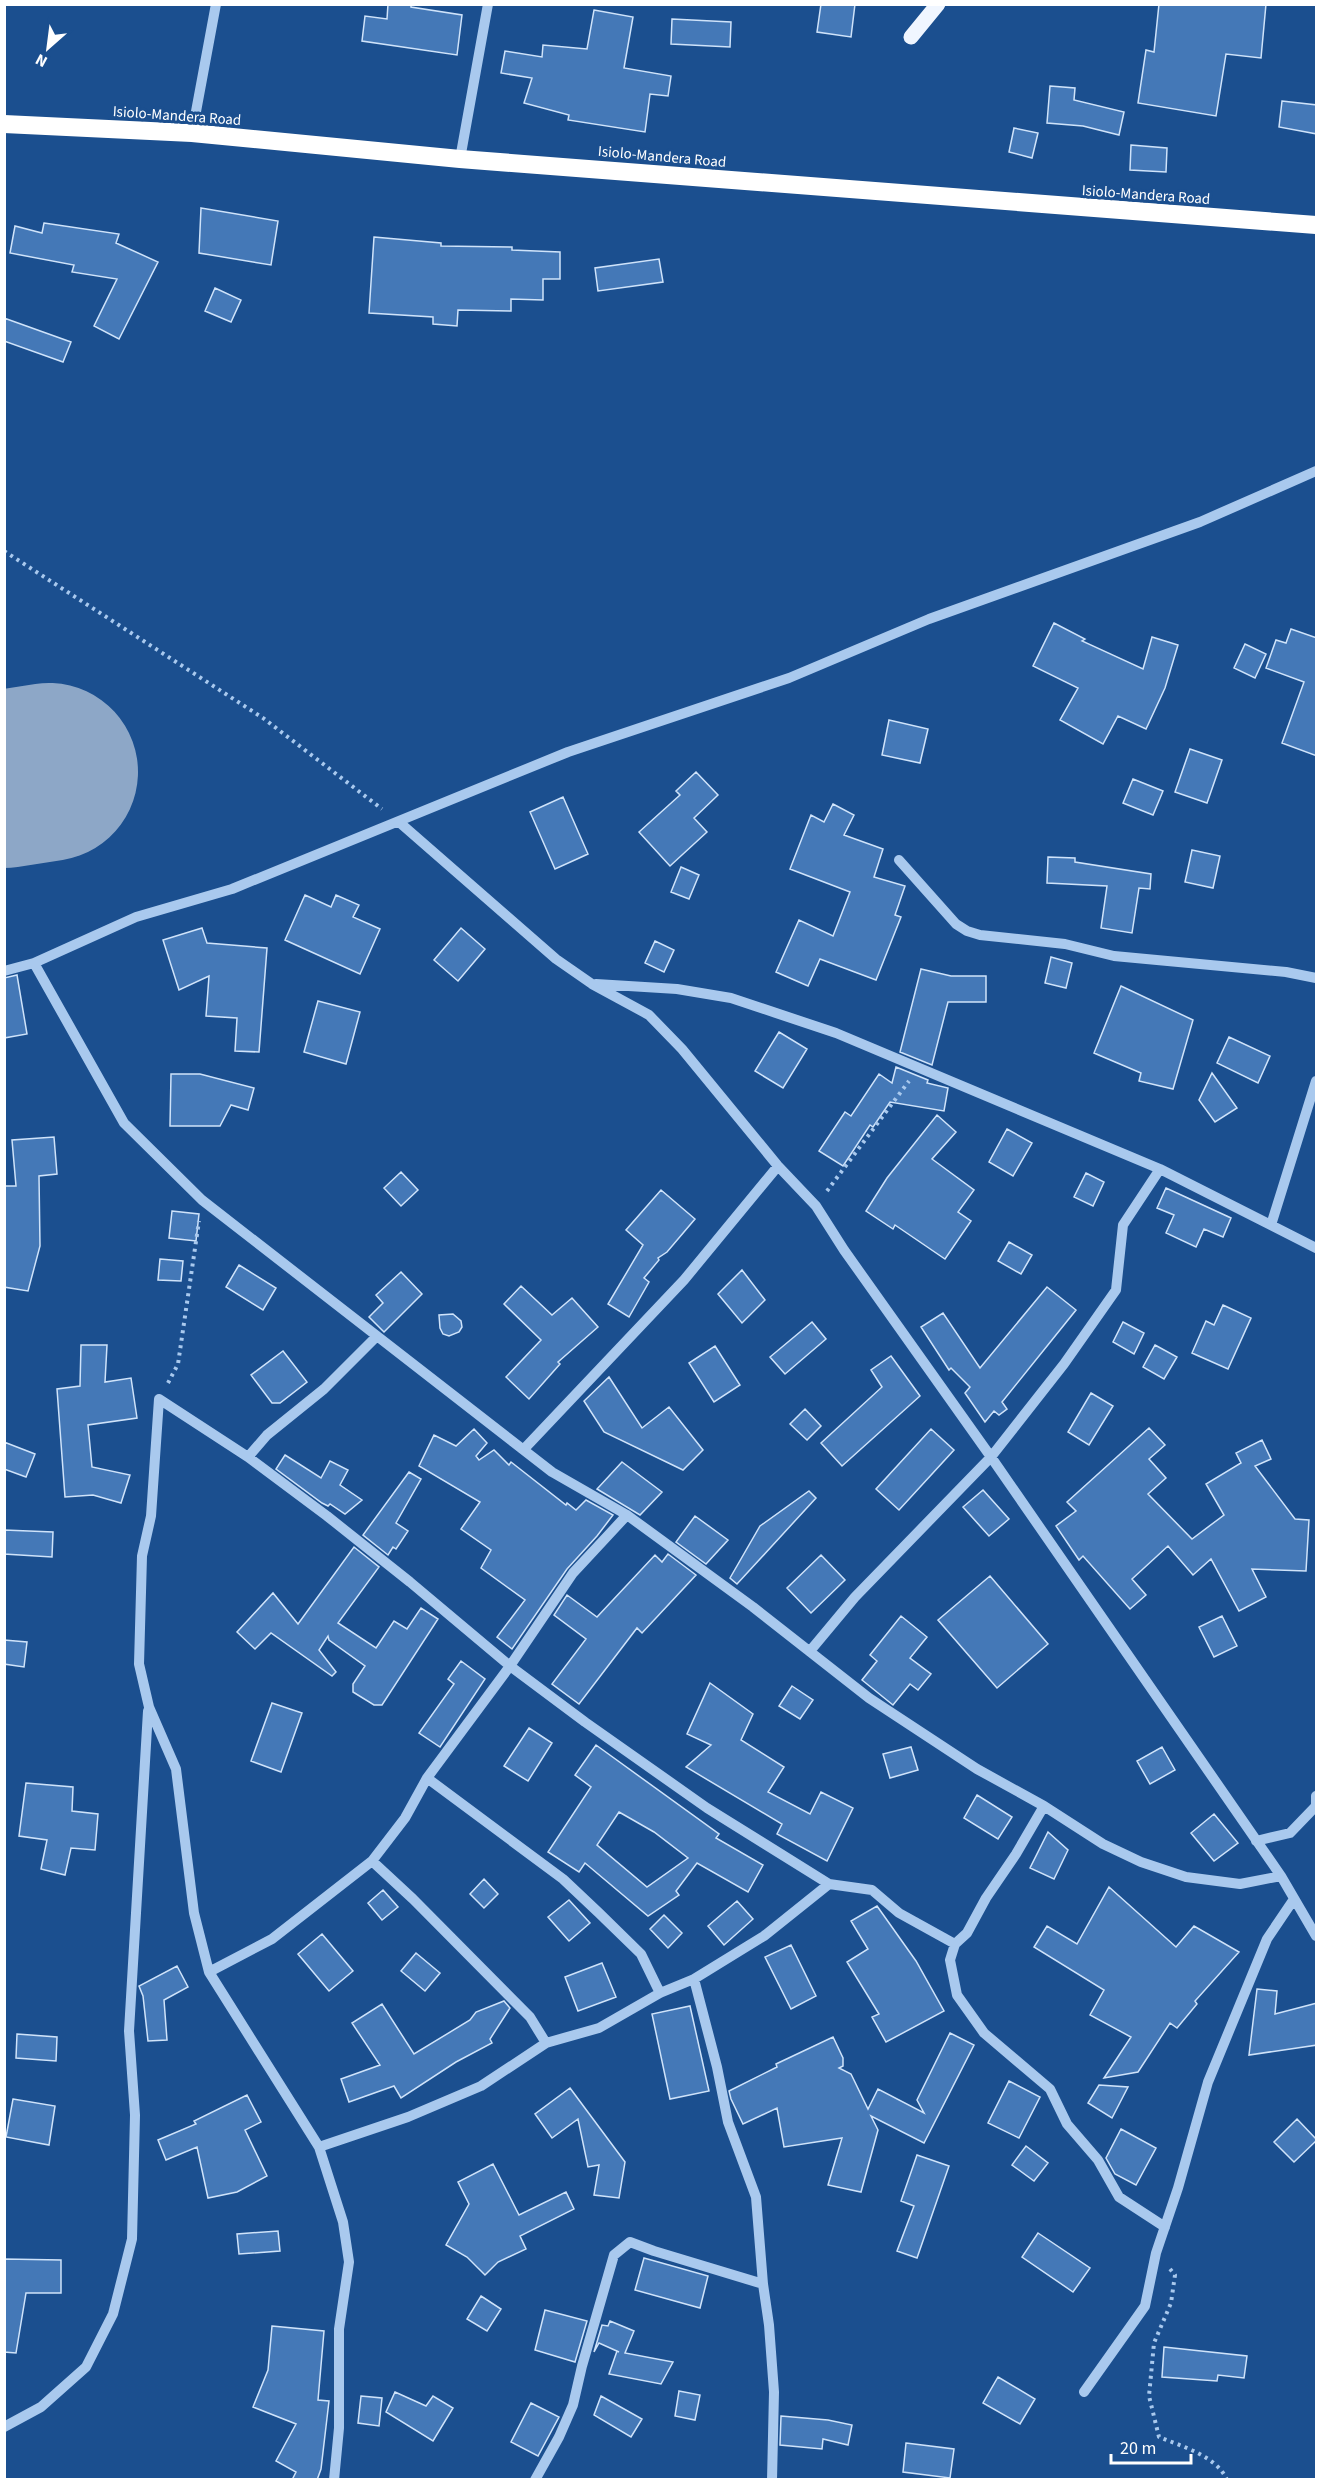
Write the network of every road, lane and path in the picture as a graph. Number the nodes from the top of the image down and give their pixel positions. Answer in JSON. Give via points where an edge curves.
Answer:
{"nodes":[{"id":1,"x":216,"y":4,"type":"edge"},
{"id":2,"x":488,"y":4,"type":"edge"},
{"id":3,"x":938,"y":4,"type":"edge"},
{"id":4,"x":911,"y":37,"type":"dead end"},
{"id":5,"x":4,"y":124,"type":"edge"},
{"id":6,"x":192,"y":133,"type":"junction"},
{"id":7,"x":460,"y":159,"type":"junction"},
{"id":8,"x":1317,"y":225,"type":"edge"},
{"id":9,"x":1317,"y":471,"type":"edge"},
{"id":10,"x":4,"y":551,"type":"edge"},
{"id":11,"x":399,"y":822,"type":"junction"},
{"id":12,"x":899,"y":860,"type":"dead end"},
{"id":13,"x":34,"y":963,"type":"junction"},
{"id":14,"x":4,"y":971,"type":"edge"},
{"id":15,"x":1317,"y":978,"type":"edge"},
{"id":16,"x":592,"y":984,"type":"junction"},
{"id":17,"x":920,"y":1066,"type":"junction"},
{"id":18,"x":1317,"y":1081,"type":"edge"},
{"id":19,"x":778,"y":1166,"type":"junction"},
{"id":20,"x":1160,"y":1169,"type":"junction"},
{"id":21,"x":202,"y":1200,"type":"junction"},
{"id":22,"x":816,"y":1206,"type":"junction"},
{"id":23,"x":1271,"y":1225,"type":"junction"},
{"id":24,"x":1317,"y":1248,"type":"edge"},
{"id":25,"x":376,"y":1337,"type":"junction"},
{"id":26,"x":159,"y":1399,"type":"junction"},
{"id":27,"x":524,"y":1449,"type":"junction"},
{"id":28,"x":248,"y":1457,"type":"junction"},
{"id":29,"x":991,"y":1457,"type":"junction"},
{"id":30,"x":627,"y":1515,"type":"junction"},
{"id":31,"x":810,"y":1651,"type":"junction"},
{"id":32,"x":510,"y":1666,"type":"junction"},
{"id":33,"x":149,"y":1707,"type":"junction"},
{"id":34,"x":427,"y":1778,"type":"junction"},
{"id":35,"x":1317,"y":1796,"type":"edge"},
{"id":36,"x":1044,"y":1806,"type":"junction"},
{"id":37,"x":1256,"y":1841,"type":"junction"},
{"id":38,"x":372,"y":1861,"type":"junction"},
{"id":39,"x":1281,"y":1876,"type":"junction"},
{"id":40,"x":829,"y":1884,"type":"junction"},
{"id":41,"x":1294,"y":1899,"type":"junction"},
{"id":42,"x":1317,"y":1936,"type":"edge"},
{"id":43,"x":955,"y":1944,"type":"junction"},
{"id":44,"x":209,"y":1972,"type":"junction"},
{"id":45,"x":694,"y":1979,"type":"junction"},
{"id":46,"x":660,"y":1993,"type":"junction"},
{"id":47,"x":546,"y":2043,"type":"junction"},
{"id":48,"x":319,"y":2147,"type":"junction"},
{"id":49,"x":1165,"y":2228,"type":"junction"},
{"id":50,"x":1156,"y":2253,"type":"junction"},
{"id":51,"x":763,"y":2284,"type":"junction"},
{"id":52,"x":1084,"y":2392,"type":"dead end"},
{"id":53,"x":4,"y":2427,"type":"edge"},
{"id":54,"x":334,"y":2480,"type":"edge"},
{"id":55,"x":535,"y":2480,"type":"edge"},
{"id":56,"x":772,"y":2480,"type":"edge"},
{"id":57,"x":1227,"y":2480,"type":"edge"}],
"edges":[{"from":1,"to":6,"type":"street"},
{"from":2,"to":7,"type":"street"},
{"from":3,"to":4,"type":"main road"},
{"from":5,"to":6,"type":"highway","name":"Isiolo-Mandera Road"},
{"from":6,"to":7,"type":"highway","name":"Isiolo-Mandera Road"},
{"from":7,"to":8,"type":"highway","name":"Isiolo-Mandera Road"},
{"from":9,"to":11,"type":"street","via":[[1200,522],[929,619],[789,678],[568,752]]},
{"from":10,"to":11,"type":"path","via":[[263,718]]},
{"from":11,"to":13,"type":"street","via":[[232,889],[136,917]]},
{"from":11,"to":16,"type":"street","via":[[547,952]]},
{"from":12,"to":15,"type":"street","via":[[956,924],[980,935],[1065,944],[1114,956]]},
{"from":13,"to":14,"type":"street"},
{"from":13,"to":21,"type":"street","via":[[124,1124]]},
{"from":16,"to":17,"type":"street","via":[[677,989],[731,998]]},
{"from":16,"to":19,"type":"street","via":[[649,1016],[682,1049]]},
{"from":17,"to":20,"type":"street"},
{"from":17,"to":22,"type":"path"},
{"from":18,"to":23,"type":"street"},
{"from":19,"to":22,"type":"street"},
{"from":19,"to":27,"type":"street","via":[[684,1280]]},
{"from":20,"to":23,"type":"street"},
{"from":20,"to":29,"type":"street","via":[[1123,1225],[1116,1290]]},
{"from":21,"to":25,"type":"street"},
{"from":21,"to":26,"type":"path","via":[[178,1364]]},
{"from":22,"to":29,"type":"street","via":[[843,1250]]},
{"from":23,"to":24,"type":"street"},
{"from":25,"to":27,"type":"street"},
{"from":25,"to":28,"type":"street","via":[[324,1389],[267,1435]]},
{"from":26,"to":28,"type":"street"},
{"from":26,"to":33,"type":"street","via":[[151,1516],[142,1556],[140,1664]]},
{"from":27,"to":30,"type":"street","via":[[552,1472]]},
{"from":28,"to":32,"type":"street","via":[[410,1582]]},
{"from":29,"to":31,"type":"street","via":[[855,1597]]},
{"from":29,"to":37,"type":"street"},
{"from":30,"to":31,"type":"street"},
{"from":30,"to":32,"type":"street","via":[[573,1573]]},
{"from":31,"to":36,"type":"street","via":[[869,1698],[977,1769]]},
{"from":32,"to":34,"type":"street"},
{"from":32,"to":40,"type":"street","via":[[707,1808]]},
{"from":33,"to":44,"type":"street","via":[[176,1769],[194,1913]]},
{"from":33,"to":53,"type":"street","via":[[129,2031],[135,2115],[132,2239],[113,2314],[86,2367],[41,2407]]},
{"from":34,"to":38,"type":"street","via":[[405,1818]]},
{"from":34,"to":46,"type":"street","via":[[562,1879],[599,1913],[641,1954]]},
{"from":35,"to":37,"type":"street","via":[[1316,1806],[1290,1833]]},
{"from":36,"to":39,"type":"street","via":[[1103,1844],[1186,1877],[1240,1884]]},
{"from":36,"to":43,"type":"street","via":[[967,1933]]},
{"from":37,"to":39,"type":"street"},
{"from":38,"to":44,"type":"street","via":[[273,1939]]},
{"from":38,"to":47,"type":"street","via":[[530,2017]]},
{"from":39,"to":41,"type":"street"},
{"from":40,"to":43,"type":"street","via":[[872,1890],[899,1913]]},
{"from":40,"to":45,"type":"street","via":[[764,1936]]},
{"from":41,"to":42,"type":"street"},
{"from":41,"to":49,"type":"street","via":[[1267,1939],[1208,2082]]},
{"from":43,"to":49,"type":"street","via":[[950,1960],[957,1995],[984,2032],[1050,2089],[1067,2124],[1098,2160],[1119,2197]]},
{"from":44,"to":48,"type":"street"},
{"from":45,"to":46,"type":"street"},
{"from":45,"to":51,"type":"street","via":[[728,2122],[756,2197]]},
{"from":46,"to":47,"type":"street","via":[[599,2028]]},
{"from":47,"to":48,"type":"street","via":[[482,2086],[408,2117]]},
{"from":48,"to":54,"type":"street","via":[[343,2222],[349,2262],[339,2329],[339,2428]]},
{"from":49,"to":50,"type":"street"},
{"from":50,"to":52,"type":"street","via":[[1145,2306]]},
{"from":50,"to":57,"type":"path","via":[[1175,2275],[1171,2303],[1154,2343],[1149,2396],[1159,2437],[1192,2450],[1223,2470]]},
{"from":51,"to":55,"type":"street","via":[[630,2242],[614,2255],[573,2405]]},
{"from":51,"to":56,"type":"street","via":[[774,2392]]}]}
